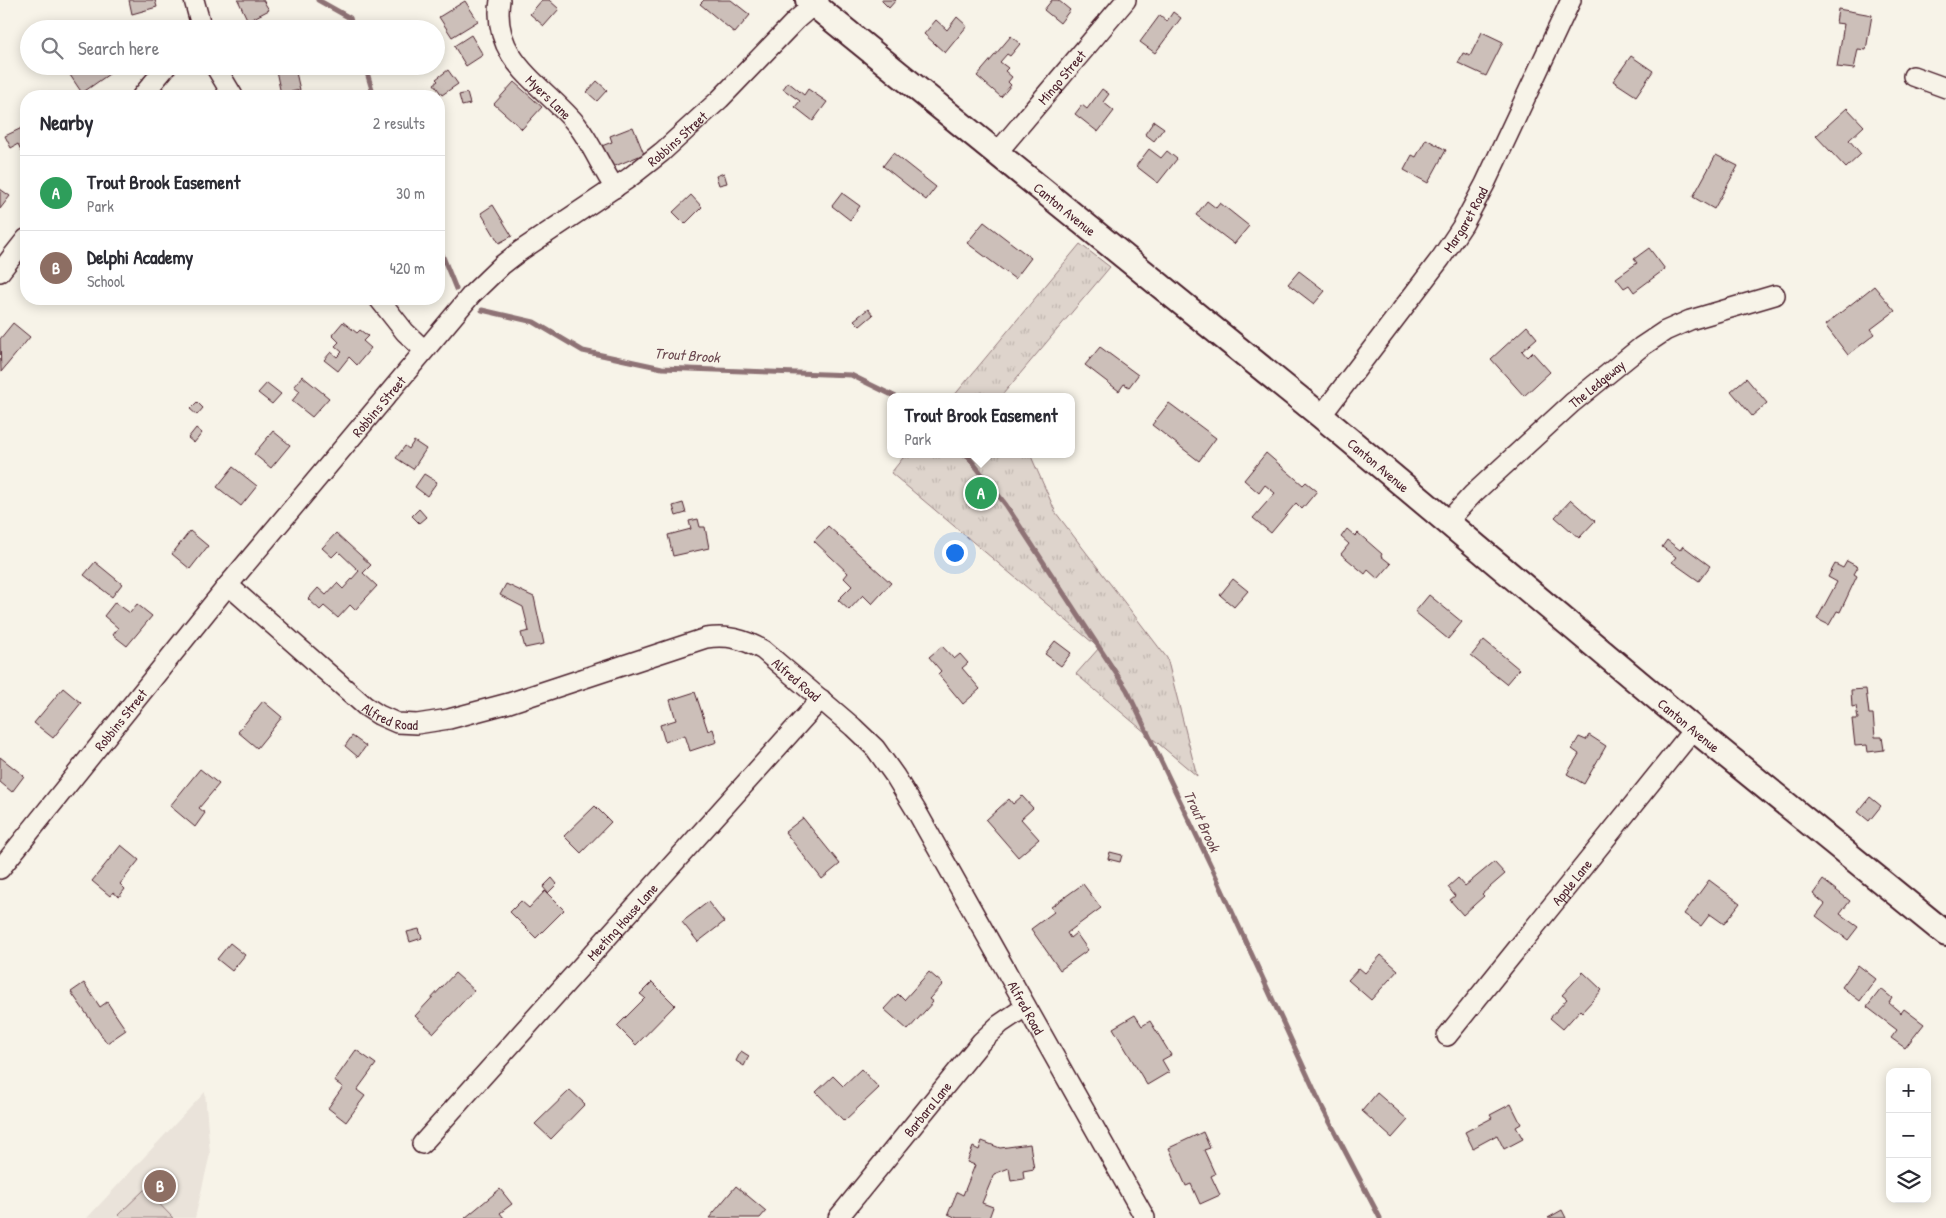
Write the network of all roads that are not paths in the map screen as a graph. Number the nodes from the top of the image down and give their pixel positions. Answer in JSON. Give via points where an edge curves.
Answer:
{"nodes":[{"id":1,"x":194,"y":0,"type":"edge"},
{"id":2,"x":500,"y":0,"type":"edge"},
{"id":3,"x":1126,"y":0,"type":"edge"},
{"id":4,"x":1571,"y":0,"type":"edge"},
{"id":5,"x":814,"y":1,"type":"edge"},
{"id":6,"x":200,"y":20,"type":"edge"},
{"id":7,"x":160,"y":75,"type":"edge"},
{"id":8,"x":220,"y":75,"type":"edge"},
{"id":9,"x":1913,"y":76,"type":"dead end"},
{"id":10,"x":1946,"y":88,"type":"edge"},
{"id":11,"x":147,"y":90,"type":"edge"},
{"id":12,"x":229,"y":90,"type":"edge"},
{"id":13,"x":996,"y":154,"type":"junction"},
{"id":14,"x":615,"y":188,"type":"junction"},
{"id":15,"x":20,"y":247,"type":"edge"},
{"id":16,"x":0,"y":272,"type":"edge"},
{"id":17,"x":1775,"y":294,"type":"dead end"},
{"id":18,"x":383,"y":305,"type":"edge"},
{"id":19,"x":424,"y":350,"type":"junction"},
{"id":20,"x":1321,"y":416,"type":"junction"},
{"id":21,"x":1447,"y":522,"type":"junction"},
{"id":22,"x":228,"y":586,"type":"junction"},
{"id":23,"x":821,"y":699,"type":"junction"},
{"id":24,"x":1694,"y":729,"type":"junction"},
{"id":25,"x":0,"y":869,"type":"edge"},
{"id":26,"x":1946,"y":934,"type":"edge"},
{"id":27,"x":1025,"y":1007,"type":"junction"},
{"id":28,"x":1448,"y":1036,"type":"dead end"},
{"id":29,"x":422,"y":1144,"type":"dead end"},
{"id":30,"x":838,"y":1218,"type":"edge"},
{"id":31,"x":1145,"y":1218,"type":"edge"}],
"edges":[{"from":1,"to":6,"type":"street"},
{"from":2,"to":14,"type":"street","name":"Myers Lane","via":[[498,19],[502,39],[512,58],[577,125]]},
{"from":3,"to":13,"type":"street","name":"Mingo Street"},
{"from":4,"to":20,"type":"street","name":"Margaret Road","via":[[1463,225]]},
{"from":5,"to":13,"type":"main road","name":"Canton Avenue"},
{"from":5,"to":14,"type":"street","name":"Robbins Street","via":[[703,115]]},
{"from":7,"to":11,"type":"street"},
{"from":8,"to":12,"type":"street"},
{"from":9,"to":10,"type":"street"},
{"from":13,"to":20,"type":"main road","name":"Canton Avenue"},
{"from":14,"to":19,"type":"street","name":"Robbins Street","via":[[502,265],[458,308]]},
{"from":15,"to":16,"type":"street"},
{"from":17,"to":21,"type":"street","name":"The Ledgeway","via":[[1690,320],[1641,346],[1566,408]]},
{"from":18,"to":19,"type":"street"},
{"from":19,"to":22,"type":"street","name":"Robbins Street"},
{"from":20,"to":21,"type":"main road","name":"Canton Avenue"},
{"from":21,"to":24,"type":"main road","name":"Canton Avenue"},
{"from":22,"to":23,"type":"street","name":"Alfred Road","via":[[365,706],[396,723],[429,722],[469,714],[696,640],[724,636],[744,640],[763,650]]},
{"from":22,"to":25,"type":"street","name":"Robbins Street"},
{"from":23,"to":27,"type":"street","name":"Alfred Road","via":[[864,737],[895,776]]},
{"from":23,"to":29,"type":"street","name":"Meeting House Lane"},
{"from":24,"to":26,"type":"main road","name":"Canton Avenue"},
{"from":24,"to":28,"type":"street","name":"Apple Lane"},
{"from":27,"to":30,"type":"street","name":"Barbara Lane","via":[[981,1042]]},
{"from":27,"to":31,"type":"street","name":"Alfred Road"}]}
